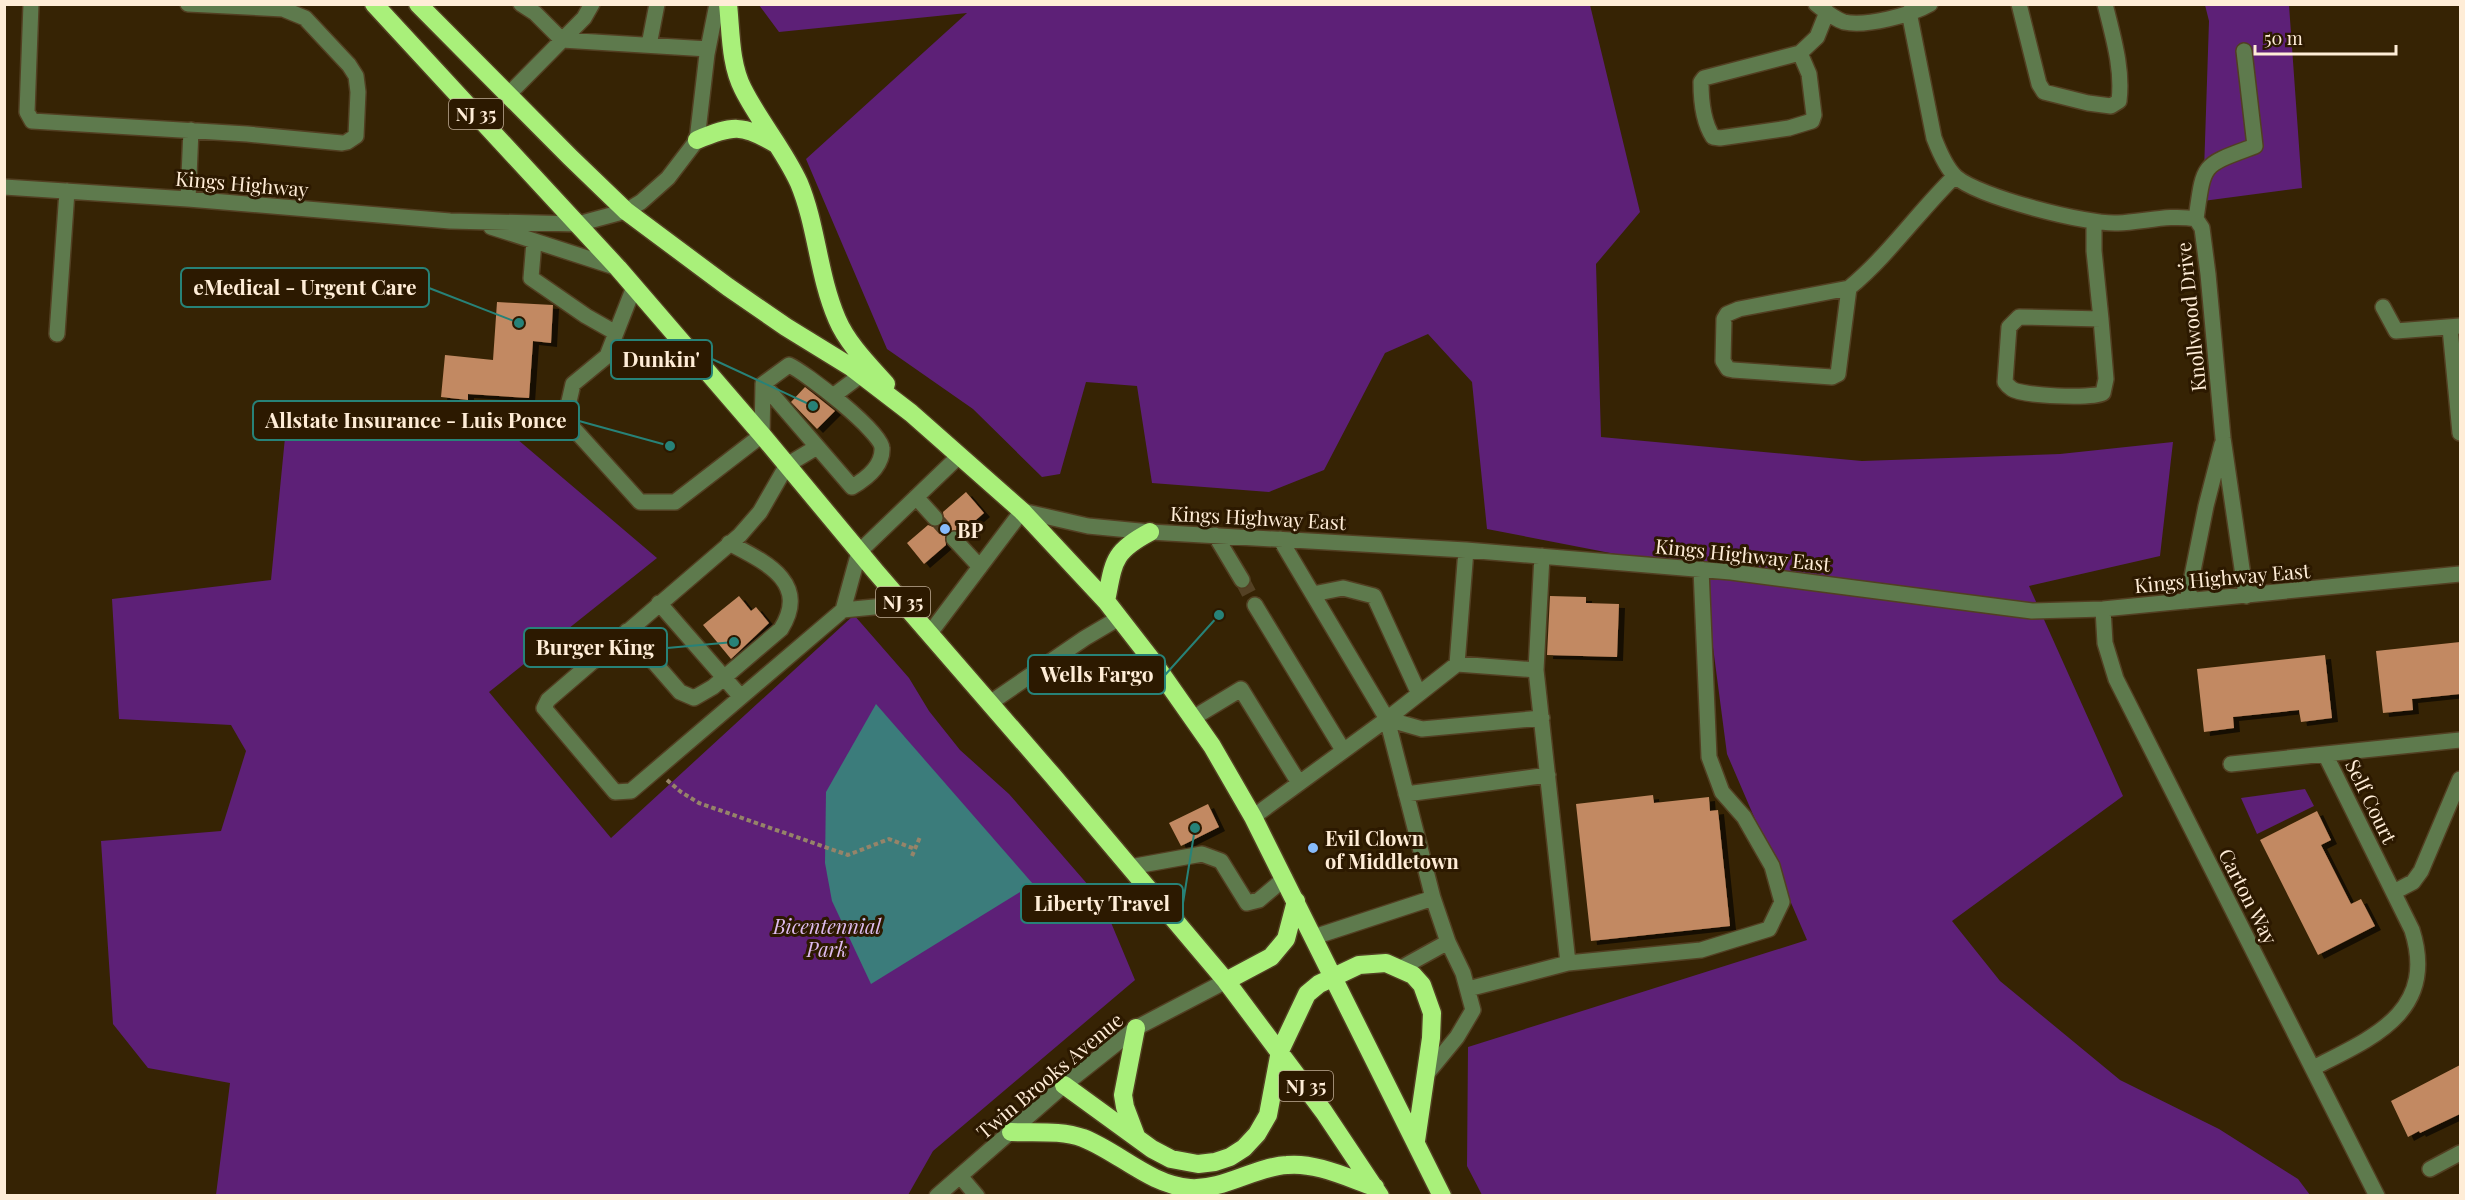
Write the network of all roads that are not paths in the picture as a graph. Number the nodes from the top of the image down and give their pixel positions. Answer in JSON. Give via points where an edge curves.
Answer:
{"nodes":[{"id":1,"x":31,"y":4,"type":"edge"},
{"id":2,"x":188,"y":4,"type":"edge"},
{"id":3,"x":374,"y":4,"type":"edge"},
{"id":4,"x":418,"y":4,"type":"edge"},
{"id":5,"x":521,"y":4,"type":"edge"},
{"id":6,"x":591,"y":4,"type":"edge"},
{"id":7,"x":657,"y":4,"type":"edge"},
{"id":8,"x":717,"y":4,"type":"edge"},
{"id":9,"x":728,"y":4,"type":"edge"},
{"id":10,"x":1930,"y":4,"type":"edge"},
{"id":11,"x":2019,"y":4,"type":"edge"},
{"id":12,"x":2105,"y":4,"type":"edge"},
{"id":13,"x":1822,"y":8,"type":"edge"},
{"id":14,"x":1909,"y":12,"type":"junction"},
{"id":15,"x":562,"y":40,"type":"junction"},
{"id":16,"x":649,"y":45,"type":"junction"},
{"id":17,"x":708,"y":49,"type":"junction"},
{"id":18,"x":2244,"y":51,"type":"dead end"},
{"id":19,"x":1800,"y":53,"type":"junction"},
{"id":20,"x":508,"y":95,"type":"junction"},
{"id":21,"x":191,"y":130,"type":"junction"},
{"id":22,"x":698,"y":140,"type":"junction"},
{"id":23,"x":778,"y":145,"type":"junction"},
{"id":24,"x":1955,"y":176,"type":"junction"},
{"id":25,"x":4,"y":187,"type":"edge"},
{"id":26,"x":67,"y":191,"type":"junction"},
{"id":27,"x":188,"y":199,"type":"junction"},
{"id":28,"x":627,"y":211,"type":"junction"},
{"id":29,"x":2196,"y":219,"type":"junction"},
{"id":30,"x":476,"y":223,"type":"junction"},
{"id":31,"x":2094,"y":223,"type":"junction"},
{"id":32,"x":578,"y":224,"type":"junction"},
{"id":33,"x":534,"y":242,"type":"junction"},
{"id":34,"x":618,"y":268,"type":"junction"},
{"id":35,"x":634,"y":286,"type":"junction"},
{"id":36,"x":1849,"y":288,"type":"junction"},
{"id":37,"x":2383,"y":307,"type":"dead end"},
{"id":38,"x":2101,"y":319,"type":"junction"},
{"id":39,"x":2455,"y":327,"type":"edge"},
{"id":40,"x":616,"y":333,"type":"junction"},
{"id":41,"x":57,"y":334,"type":"dead end"},
{"id":42,"x":861,"y":375,"type":"junction"},
{"id":43,"x":763,"y":384,"type":"junction"},
{"id":44,"x":833,"y":396,"type":"junction"},
{"id":45,"x":911,"y":413,"type":"junction"},
{"id":46,"x":2460,"y":433,"type":"edge"},
{"id":47,"x":762,"y":435,"type":"junction"},
{"id":48,"x":2223,"y":438,"type":"junction"},
{"id":49,"x":817,"y":447,"type":"junction"},
{"id":50,"x":959,"y":456,"type":"junction"},
{"id":51,"x":787,"y":465,"type":"junction"},
{"id":52,"x":916,"y":497,"type":"junction"},
{"id":53,"x":1022,"y":511,"type":"junction"},
{"id":54,"x":935,"y":518,"type":"tunnel mouth"},
{"id":55,"x":1150,"y":532,"type":"junction"},
{"id":56,"x":1215,"y":536,"type":"junction"},
{"id":57,"x":954,"y":539,"type":"tunnel mouth"},
{"id":58,"x":1280,"y":539,"type":"junction"},
{"id":59,"x":729,"y":543,"type":"junction"},
{"id":60,"x":1466,"y":550,"type":"junction"},
{"id":61,"x":859,"y":552,"type":"junction"},
{"id":62,"x":1542,"y":556,"type":"junction"},
{"id":63,"x":980,"y":567,"type":"junction"},
{"id":64,"x":1701,"y":569,"type":"junction"},
{"id":65,"x":2460,"y":574,"type":"edge"},
{"id":66,"x":1242,"y":580,"type":"tunnel mouth"},
{"id":67,"x":1313,"y":594,"type":"junction"},
{"id":68,"x":2246,"y":596,"type":"junction"},
{"id":69,"x":1106,"y":601,"type":"junction"},
{"id":70,"x":2187,"y":601,"type":"junction"},
{"id":71,"x":659,"y":603,"type":"junction"},
{"id":72,"x":905,"y":604,"type":"junction"},
{"id":73,"x":1256,"y":605,"type":"tunnel mouth"},
{"id":74,"x":2103,"y":609,"type":"junction"},
{"id":75,"x":843,"y":610,"type":"junction"},
{"id":76,"x":1119,"y":618,"type":"junction"},
{"id":77,"x":627,"y":631,"type":"junction"},
{"id":78,"x":930,"y":633,"type":"junction"},
{"id":79,"x":1457,"y":664,"type":"junction"},
{"id":80,"x":1536,"y":669,"type":"junction"},
{"id":81,"x":724,"y":678,"type":"junction"},
{"id":82,"x":1419,"y":694,"type":"junction"},
{"id":83,"x":741,"y":697,"type":"junction"},
{"id":84,"x":990,"y":703,"type":"junction"},
{"id":85,"x":1193,"y":718,"type":"junction"},
{"id":86,"x":1542,"y":718,"type":"junction"},
{"id":87,"x":1387,"y":719,"type":"junction"},
{"id":88,"x":2460,"y":740,"type":"edge"},
{"id":89,"x":1343,"y":750,"type":"junction"},
{"id":90,"x":2325,"y":754,"type":"junction"},
{"id":91,"x":2230,"y":764,"type":"dead end"},
{"id":92,"x":1548,"y":775,"type":"junction"},
{"id":93,"x":2460,"y":778,"type":"edge"},
{"id":94,"x":1299,"y":783,"type":"junction"},
{"id":95,"x":1406,"y":794,"type":"junction"},
{"id":96,"x":1253,"y":817,"type":"junction"},
{"id":97,"x":1130,"y":867,"type":"junction"},
{"id":98,"x":1285,"y":878,"type":"junction"},
{"id":99,"x":2394,"y":892,"type":"junction"},
{"id":100,"x":1433,"y":898,"type":"junction"},
{"id":101,"x":1296,"y":901,"type":"junction"},
{"id":102,"x":1314,"y":937,"type":"junction"},
{"id":103,"x":1448,"y":942,"type":"junction"},
{"id":104,"x":1568,"y":963,"type":"junction"},
{"id":105,"x":1401,"y":968,"type":"junction"},
{"id":106,"x":1334,"y":979,"type":"junction"},
{"id":107,"x":1226,"y":981,"type":"junction"},
{"id":108,"x":1468,"y":989,"type":"junction"},
{"id":109,"x":1136,"y":1028,"type":"junction"},
{"id":110,"x":1280,"y":1051,"type":"junction"},
{"id":111,"x":2313,"y":1068,"type":"junction"},
{"id":112,"x":1425,"y":1076,"type":"junction"},
{"id":113,"x":1064,"y":1085,"type":"junction"},
{"id":114,"x":1011,"y":1132,"type":"junction"},
{"id":115,"x":1136,"y":1136,"type":"junction"},
{"id":116,"x":1416,"y":1141,"type":"junction"},
{"id":117,"x":2460,"y":1154,"type":"edge"},
{"id":118,"x":2430,"y":1169,"type":"dead end"},
{"id":119,"x":960,"y":1176,"type":"junction"},
{"id":120,"x":1378,"y":1191,"type":"edge"},
{"id":121,"x":937,"y":1196,"type":"edge"},
{"id":122,"x":977,"y":1196,"type":"edge"},
{"id":123,"x":1442,"y":1196,"type":"edge"},
{"id":124,"x":2377,"y":1196,"type":"edge"}],
"edges":[{"from":1,"to":21,"type":"street","via":[[27,112],[32,121]]},
{"from":2,"to":21,"type":"street","via":[[283,9],[299,14],[349,65],[356,76],[358,92],[356,136],[347,142]]},
{"from":3,"to":32,"type":"highway","number":"NJ 35"},
{"from":4,"to":20,"type":"highway","number":"NJ 35"},
{"from":5,"to":15,"type":"street"},
{"from":6,"to":15,"type":"street","via":[[584,18]]},
{"from":7,"to":16,"type":"street"},
{"from":8,"to":17,"type":"street"},
{"from":9,"to":23,"type":"highway","via":[[734,65],[742,88]]},
{"from":10,"to":14,"type":"street"},
{"from":11,"to":12,"type":"street","via":[[2044,92],[2111,106],[2119,100],[2121,83]]},
{"from":13,"to":14,"type":"street","via":[[1843,22],[1862,23]]},
{"from":13,"to":19,"type":"street","via":[[1817,37]]},
{"from":14,"to":24,"type":"street","name":"Knollwood Drive","via":[[1934,138]]},
{"from":15,"to":16,"type":"street"},
{"from":15,"to":20,"type":"street"},
{"from":16,"to":17,"type":"street"},
{"from":17,"to":22,"type":"street"},
{"from":18,"to":29,"type":"street","via":[[2255,146],[2215,161],[2206,170]]},
{"from":19,"to":19,"type":"street","via":[[1809,74],[1812,121],[1789,128],[1713,137],[1701,96],[1704,78]]},
{"from":20,"to":28,"type":"highway","number":"NJ 35"},
{"from":21,"to":27,"type":"street"},
{"from":22,"to":23,"type":"highway","via":[[732,127],[757,133]]},
{"from":22,"to":28,"type":"street","via":[[659,187]]},
{"from":23,"to":45,"type":"highway","via":[[805,199],[824,282],[838,321],[862,357]]},
{"from":24,"to":31,"type":"street","name":"Knollwood Drive","via":[[1993,196]]},
{"from":24,"to":36,"type":"street","via":[[1873,268]]},
{"from":25,"to":26,"type":"street","name":"Kings Highway"},
{"from":26,"to":27,"type":"street","name":"Kings Highway"},
{"from":26,"to":41,"type":"street"},
{"from":27,"to":30,"type":"street","name":"Kings Highway"},
{"from":28,"to":32,"type":"street","name":"Kings Highway"},
{"from":28,"to":42,"type":"highway","number":"NJ 35","via":[[728,287]]},
{"from":29,"to":31,"type":"street","name":"Knollwood Drive"},
{"from":29,"to":48,"type":"street","name":"Knollwood Drive","via":[[2202,228],[2208,274]]},
{"from":30,"to":32,"type":"street","name":"Kings Highway"},
{"from":30,"to":33,"type":"street","name":"Kings Highway"},
{"from":31,"to":38,"type":"street"},
{"from":32,"to":34,"type":"highway","number":"NJ 35"},
{"from":33,"to":34,"type":"street","name":"Kings Highway"},
{"from":33,"to":40,"type":"street","via":[[531,278]]},
{"from":34,"to":35,"type":"highway","number":"NJ 35"},
{"from":35,"to":40,"type":"street"},
{"from":35,"to":47,"type":"highway","number":"NJ 35"},
{"from":36,"to":36,"type":"street","via":[[1838,374],[1733,370],[1723,361],[1727,314]]},
{"from":37,"to":39,"type":"street","via":[[2396,331]]},
{"from":38,"to":38,"type":"street","via":[[2106,379],[2103,393],[2066,397],[2013,390],[2005,382],[2009,327],[2019,317]]},
{"from":39,"to":46,"type":"street"},
{"from":40,"to":47,"type":"street","via":[[607,356],[573,384],[565,419],[640,502],[675,502]]},
{"from":42,"to":44,"type":"street"},
{"from":42,"to":45,"type":"highway","number":"NJ 35"},
{"from":43,"to":44,"type":"street","via":[[789,365]]},
{"from":43,"to":47,"type":"street"},
{"from":43,"to":49,"type":"street"},
{"from":44,"to":49,"type":"street","via":[[880,441],[879,462],[866,479],[852,487]]},
{"from":45,"to":50,"type":"highway","number":"NJ 35"},
{"from":47,"to":51,"type":"highway","number":"NJ 35"},
{"from":48,"to":68,"type":"street","name":"Knollwood Drive"},
{"from":48,"to":70,"type":"street","name":"Knollwood Drive"},
{"from":49,"to":51,"type":"street"},
{"from":50,"to":52,"type":"street"},
{"from":50,"to":53,"type":"highway","number":"NJ 35"},
{"from":51,"to":59,"type":"street","via":[[760,512]]},
{"from":51,"to":61,"type":"highway","number":"NJ 35"},
{"from":52,"to":54,"type":"street"},
{"from":52,"to":61,"type":"street"},
{"from":53,"to":55,"type":"street","name":"Kings Highway East","via":[[1088,526]]},
{"from":53,"to":63,"type":"street"},
{"from":53,"to":69,"type":"highway","number":"NJ 35"},
{"from":55,"to":56,"type":"street","name":"Kings Highway East"},
{"from":55,"to":69,"type":"highway","via":[[1115,559]]},
{"from":56,"to":58,"type":"street","name":"Kings Highway East"},
{"from":56,"to":66,"type":"street"},
{"from":57,"to":63,"type":"street"},
{"from":58,"to":60,"type":"street","name":"Kings Highway East"},
{"from":58,"to":67,"type":"street"},
{"from":59,"to":71,"type":"street"},
{"from":59,"to":81,"type":"street","via":[[774,569],[787,586],[791,603],[781,629]]},
{"from":60,"to":62,"type":"street","name":"Kings Highway East"},
{"from":60,"to":79,"type":"street"},
{"from":61,"to":72,"type":"highway","number":"NJ 35"},
{"from":61,"to":75,"type":"street"},
{"from":62,"to":64,"type":"street","name":"Kings Highway East"},
{"from":62,"to":80,"type":"street"},
{"from":63,"to":78,"type":"street"},
{"from":64,"to":74,"type":"street","name":"Kings Highway East","via":[[1986,607],[2032,611]]},
{"from":64,"to":104,"type":"street","via":[[1709,757],[1722,792],[1744,817],[1772,866],[1782,902],[1769,928],[1701,950]]},
{"from":65,"to":68,"type":"street","name":"Kings Highway East"},
{"from":67,"to":82,"type":"street","via":[[1343,588],[1374,596]]},
{"from":67,"to":87,"type":"street"},
{"from":68,"to":70,"type":"street","name":"Kings Highway East"},
{"from":69,"to":76,"type":"highway","number":"NJ 35"},
{"from":70,"to":74,"type":"street","name":"Kings Highway East"},
{"from":71,"to":77,"type":"street"},
{"from":71,"to":81,"type":"street"},
{"from":72,"to":75,"type":"street"},
{"from":72,"to":78,"type":"highway","number":"NJ 35"},
{"from":73,"to":89,"type":"street"},
{"from":74,"to":111,"type":"street","name":"Carton Way","via":[[2105,643],[2116,679]]},
{"from":75,"to":83,"type":"street"},
{"from":76,"to":84,"type":"street"},
{"from":76,"to":85,"type":"highway","number":"NJ 35"},
{"from":77,"to":81,"type":"street","via":[[680,693],[694,698]]},
{"from":77,"to":83,"type":"street","via":[[548,700],[544,708],[615,792],[631,791]]},
{"from":78,"to":84,"type":"highway","number":"NJ 35"},
{"from":79,"to":80,"type":"street"},
{"from":79,"to":82,"type":"street"},
{"from":80,"to":86,"type":"street"},
{"from":81,"to":83,"type":"street"},
{"from":82,"to":87,"type":"street"},
{"from":84,"to":97,"type":"highway","number":"NJ 35"},
{"from":85,"to":94,"type":"street","via":[[1240,689]]},
{"from":85,"to":96,"type":"highway","number":"NJ 35"},
{"from":86,"to":87,"type":"street","via":[[1422,729]]},
{"from":86,"to":92,"type":"street"},
{"from":87,"to":89,"type":"street"},
{"from":87,"to":95,"type":"street"},
{"from":88,"to":90,"type":"street","name":"Self Court"},
{"from":89,"to":94,"type":"street"},
{"from":90,"to":91,"type":"street"},
{"from":90,"to":99,"type":"street","name":"Self Court"},
{"from":92,"to":95,"type":"street"},
{"from":92,"to":104,"type":"street"},
{"from":93,"to":99,"type":"street","via":[[2421,871],[2413,882]]},
{"from":94,"to":96,"type":"street"},
{"from":95,"to":100,"type":"street"},
{"from":96,"to":98,"type":"highway","number":"NJ 35"},
{"from":97,"to":98,"type":"street","via":[[1202,854],[1221,861],[1247,903],[1259,900]]},
{"from":97,"to":107,"type":"highway","number":"NJ 35"},
{"from":98,"to":101,"type":"highway","number":"NJ 35"},
{"from":99,"to":111,"type":"street","name":"Self Court","via":[[2416,942],[2419,967],[2414,986],[2391,1024]]},
{"from":100,"to":102,"type":"street"},
{"from":100,"to":103,"type":"street"},
{"from":101,"to":102,"type":"highway","number":"NJ 35"},
{"from":101,"to":107,"type":"highway","via":[[1286,939],[1271,957]]},
{"from":102,"to":106,"type":"highway","number":"NJ 35"},
{"from":103,"to":105,"type":"street"},
{"from":103,"to":108,"type":"street"},
{"from":104,"to":108,"type":"street"},
{"from":105,"to":106,"type":"highway","via":[[1370,963]]},
{"from":105,"to":112,"type":"highway","via":[[1413,975],[1430,1002]]},
{"from":106,"to":110,"type":"highway","via":[[1307,994]]},
{"from":106,"to":116,"type":"highway","number":"NJ 35"},
{"from":107,"to":109,"type":"street","name":"Twin Brooks Avenue"},
{"from":107,"to":110,"type":"highway","number":"NJ 35"},
{"from":108,"to":112,"type":"street","via":[[1473,1010]]},
{"from":109,"to":113,"type":"street","name":"Twin Brooks Avenue"},
{"from":109,"to":115,"type":"highway","via":[[1123,1095]]},
{"from":110,"to":115,"type":"highway","via":[[1268,1114],[1257,1134],[1230,1157],[1215,1162],[1184,1163],[1152,1149]]},
{"from":110,"to":120,"type":"highway","number":"NJ 35"},
{"from":111,"to":124,"type":"street","name":"Carton Way"},
{"from":112,"to":116,"type":"highway"},
{"from":113,"to":114,"type":"street","name":"Twin Brooks Avenue"},
{"from":113,"to":115,"type":"highway"},
{"from":114,"to":119,"type":"street","name":"Twin Brooks Avenue"},
{"from":114,"to":120,"type":"highway","via":[[1069,1134],[1085,1139],[1149,1174],[1184,1187],[1214,1186],[1273,1167],[1303,1164]]},
{"from":116,"to":123,"type":"highway","number":"NJ 35"},
{"from":117,"to":118,"type":"street"},
{"from":119,"to":121,"type":"street","name":"Twin Brooks Avenue"},
{"from":119,"to":122,"type":"street"}]}
